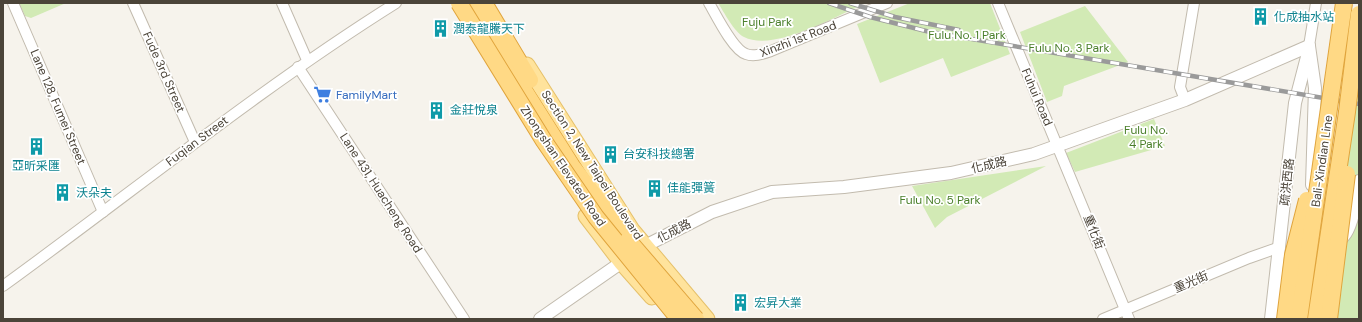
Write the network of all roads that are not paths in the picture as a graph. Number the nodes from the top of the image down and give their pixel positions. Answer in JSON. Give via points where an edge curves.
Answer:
{"nodes":[{"id":1,"x":14,"y":3,"type":"edge"},
{"id":2,"x":133,"y":3,"type":"edge"},
{"id":3,"x":282,"y":3,"type":"edge"},
{"id":4,"x":396,"y":3,"type":"edge"},
{"id":5,"x":454,"y":3,"type":"edge"},
{"id":6,"x":459,"y":3,"type":"edge"},
{"id":7,"x":469,"y":3,"type":"edge"},
{"id":8,"x":484,"y":3,"type":"edge"},
{"id":9,"x":488,"y":3,"type":"edge"},
{"id":10,"x":709,"y":3,"type":"edge"},
{"id":11,"x":887,"y":3,"type":"edge"},
{"id":12,"x":998,"y":3,"type":"edge"},
{"id":13,"x":1194,"y":3,"type":"edge"},
{"id":14,"x":1316,"y":3,"type":"edge"},
{"id":15,"x":1344,"y":3,"type":"edge"},
{"id":16,"x":870,"y":6,"type":"edge"},
{"id":17,"x":1359,"y":14,"type":"edge"},
{"id":18,"x":1310,"y":46,"type":"junction"},
{"id":19,"x":307,"y":60,"type":"junction"},
{"id":20,"x":298,"y":67,"type":"junction"},
{"id":21,"x":1359,"y":84,"type":"edge"},
{"id":22,"x":1185,"y":100,"type":"junction"},
{"id":23,"x":1328,"y":119,"type":"junction"},
{"id":24,"x":195,"y":142,"type":"junction"},
{"id":25,"x":1058,"y":146,"type":"junction"},
{"id":26,"x":1359,"y":181,"type":"edge"},
{"id":27,"x":103,"y":212,"type":"junction"},
{"id":28,"x":628,"y":240,"type":"junction"},
{"id":29,"x":645,"y":246,"type":"junction"},
{"id":30,"x":1280,"y":246,"type":"junction"},
{"id":31,"x":621,"y":262,"type":"junction"},
{"id":32,"x":3,"y":286,"type":"edge"},
{"id":33,"x":1127,"y":314,"type":"edge"},
{"id":34,"x":464,"y":319,"type":"edge"},
{"id":35,"x":540,"y":319,"type":"edge"},
{"id":36,"x":672,"y":319,"type":"edge"},
{"id":37,"x":679,"y":319,"type":"edge"},
{"id":38,"x":696,"y":319,"type":"edge"},
{"id":39,"x":707,"y":319,"type":"edge"},
{"id":40,"x":1103,"y":319,"type":"edge"},
{"id":41,"x":1271,"y":319,"type":"edge"},
{"id":42,"x":1285,"y":319,"type":"edge"},
{"id":43,"x":1299,"y":319,"type":"edge"},
{"id":44,"x":1316,"y":319,"type":"edge"},
{"id":45,"x":1329,"y":319,"type":"edge"}],
"edges":[{"from":1,"to":27,"type":"street","name":"Lane 128, Fumei Street"},
{"from":2,"to":24,"type":"street","name":"Fude 3rd Street"},
{"from":3,"to":19,"type":"street"},
{"from":4,"to":19,"type":"street","name":"Fuqian Street"},
{"from":5,"to":31,"type":"main road","via":[[569,191]]},
{"from":6,"to":37,"type":"highway","name":"Zhongshan Elevated Road","bridge":true,"via":[[544,141],[591,211]]},
{"from":7,"to":28,"type":"highway","via":[[572,166]]},
{"from":8,"to":28,"type":"highway","name":"Zhongshan Elevated Road"},
{"from":9,"to":29,"type":"main road","name":"Section 2, New Taipei Boulevard","via":[[584,157]]},
{"from":10,"to":16,"type":"street","name":"Xinzhi 1st Road","via":[[737,48],[752,56],[770,52]]},
{"from":11,"to":16,"type":"street","name":"Xinzhi 1st Road"},
{"from":12,"to":25,"type":"street","name":"Fuhui Road"},
{"from":13,"to":22,"type":"street","via":[[1180,87]]},
{"from":14,"to":18,"type":"street"},
{"from":15,"to":23,"type":"highway","name":"Bali-Xindian Line","bridge":true},
{"from":17,"to":44,"type":"highway","name":"Bali-Xindian Line","bridge":true},
{"from":18,"to":22,"type":"street","name":"化成路"},
{"from":18,"to":26,"type":"street","via":[[1315,88],[1310,232],[1319,240],[1335,242],[1346,234],[1352,220]]},
{"from":18,"to":30,"type":"street","name":"疏洪西路","via":[[1295,103]]},
{"from":19,"to":20,"type":"street","name":"Fuqian Street"},
{"from":20,"to":24,"type":"street","name":"Fuqian Street"},
{"from":20,"to":34,"type":"street","name":"Lane 431, Huacheng Road"},
{"from":21,"to":45,"type":"highway","bridge":true},
{"from":22,"to":25,"type":"street","name":"化成路"},
{"from":23,"to":42,"type":"highway","bridge":true,"via":[[1294,254]]},
{"from":23,"to":43,"type":"highway","name":"Bali-Xindian Line","bridge":true},
{"from":24,"to":27,"type":"street","name":"Fuqian Street"},
{"from":25,"to":29,"type":"street","name":"化成路","via":[[951,173],[844,187],[772,192],[712,212]]},
{"from":25,"to":33,"type":"street","name":"重化街"},
{"from":27,"to":32,"type":"street","name":"Fuqian Street"},
{"from":28,"to":38,"type":"highway","name":"Zhongshan Elevated Road","bridge":true},
{"from":29,"to":31,"type":"street","name":"化成路"},
{"from":29,"to":39,"type":"main road","name":"Section 2, New Taipei Boulevard"},
{"from":30,"to":33,"type":"street","name":"重光街","via":[[1248,258]]},
{"from":30,"to":41,"type":"street","name":"疏洪西路"},
{"from":31,"to":35,"type":"street","name":"化成路"},
{"from":31,"to":36,"type":"main road"},
{"from":33,"to":40,"type":"street","name":"重光街"}]}
